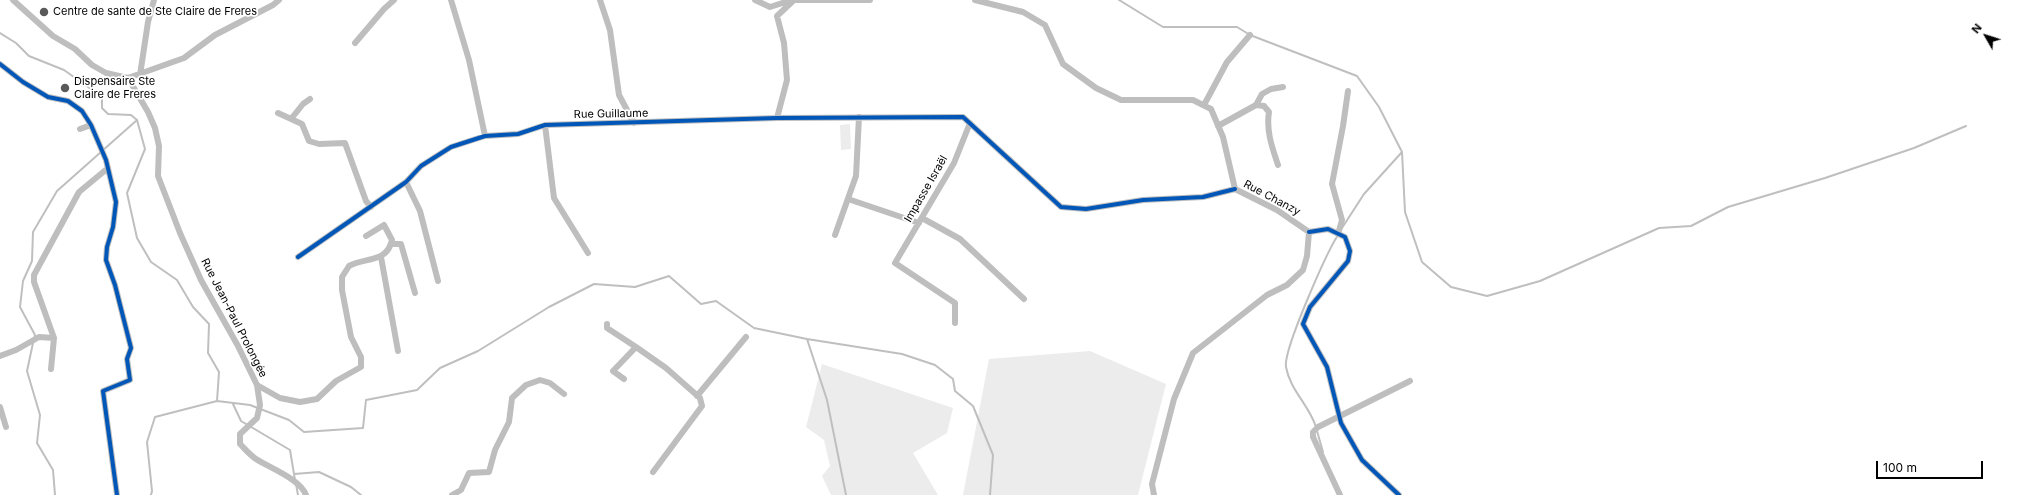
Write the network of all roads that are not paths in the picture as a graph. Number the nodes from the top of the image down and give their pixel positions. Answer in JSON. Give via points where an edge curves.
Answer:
{"nodes":[{"id":1,"x":13,"y":0,"type":"edge"},
{"id":2,"x":154,"y":0,"type":"edge"},
{"id":3,"x":279,"y":0,"type":"edge"},
{"id":4,"x":394,"y":0,"type":"edge"},
{"id":5,"x":451,"y":0,"type":"edge"},
{"id":6,"x":600,"y":0,"type":"edge"},
{"id":7,"x":755,"y":0,"type":"edge"},
{"id":8,"x":794,"y":0,"type":"edge"},
{"id":9,"x":870,"y":0,"type":"edge"},
{"id":10,"x":975,"y":0,"type":"edge"},
{"id":11,"x":1250,"y":35,"type":"dead end"},
{"id":12,"x":355,"y":43,"type":"dead end"},
{"id":13,"x":0,"y":64,"type":"edge"},
{"id":14,"x":140,"y":75,"type":"junction"},
{"id":15,"x":128,"y":78,"type":"junction"},
{"id":16,"x":1284,"y":87,"type":"dead end"},
{"id":17,"x":1348,"y":91,"type":"dead end"},
{"id":18,"x":310,"y":99,"type":"dead end"},
{"id":19,"x":1256,"y":104,"type":"junction"},
{"id":20,"x":1204,"y":105,"type":"junction"},
{"id":21,"x":278,"y":113,"type":"dead end"},
{"id":22,"x":859,"y":117,"type":"junction"},
{"id":23,"x":777,"y":118,"type":"junction"},
{"id":24,"x":291,"y":119,"type":"junction"},
{"id":25,"x":634,"y":123,"type":"junction"},
{"id":26,"x":970,"y":123,"type":"junction"},
{"id":27,"x":91,"y":125,"type":"junction"},
{"id":28,"x":545,"y":125,"type":"junction"},
{"id":29,"x":1218,"y":126,"type":"junction"},
{"id":30,"x":80,"y":130,"type":"dead end"},
{"id":31,"x":485,"y":136,"type":"junction"},
{"id":32,"x":1278,"y":165,"type":"dead end"},
{"id":33,"x":108,"y":168,"type":"junction"},
{"id":34,"x":406,"y":182,"type":"junction"},
{"id":35,"x":1235,"y":189,"type":"junction"},
{"id":36,"x":848,"y":199,"type":"junction"},
{"id":37,"x":371,"y":207,"type":"junction"},
{"id":38,"x":920,"y":221,"type":"junction"},
{"id":39,"x":1309,"y":232,"type":"junction"},
{"id":40,"x":1338,"y":234,"type":"junction"},
{"id":41,"x":835,"y":235,"type":"dead end"},
{"id":42,"x":366,"y":236,"type":"dead end"},
{"id":43,"x":391,"y":244,"type":"junction"},
{"id":44,"x":588,"y":253,"type":"dead end"},
{"id":45,"x":298,"y":257,"type":"dead end"},
{"id":46,"x":381,"y":257,"type":"junction"},
{"id":47,"x":438,"y":281,"type":"dead end"},
{"id":48,"x":415,"y":293,"type":"dead end"},
{"id":49,"x":1024,"y":299,"type":"dead end"},
{"id":50,"x":955,"y":323,"type":"dead end"},
{"id":51,"x":607,"y":324,"type":"dead end"},
{"id":52,"x":746,"y":337,"type":"dead end"},
{"id":53,"x":54,"y":338,"type":"junction"},
{"id":54,"x":636,"y":347,"type":"junction"},
{"id":55,"x":398,"y":350,"type":"dead end"},
{"id":56,"x":0,"y":356,"type":"edge"},
{"id":57,"x":51,"y":369,"type":"dead end"},
{"id":58,"x":624,"y":379,"type":"dead end"},
{"id":59,"x":1410,"y":381,"type":"dead end"},
{"id":60,"x":257,"y":385,"type":"junction"},
{"id":61,"x":564,"y":394,"type":"dead end"},
{"id":62,"x":697,"y":396,"type":"junction"},
{"id":63,"x":0,"y":407,"type":"edge"},
{"id":64,"x":1339,"y":416,"type":"junction"},
{"id":65,"x":6,"y":427,"type":"dead end"},
{"id":66,"x":653,"y":472,"type":"dead end"},
{"id":67,"x":117,"y":495,"type":"edge"},
{"id":68,"x":306,"y":495,"type":"edge"},
{"id":69,"x":452,"y":495,"type":"edge"},
{"id":70,"x":1154,"y":495,"type":"edge"},
{"id":71,"x":1340,"y":495,"type":"edge"},
{"id":72,"x":1399,"y":495,"type":"edge"}],
"edges":[{"from":1,"to":15,"type":"street","via":[[53,36],[75,49],[92,65],[106,74]]},
{"from":2,"to":14,"type":"street"},
{"from":3,"to":14,"type":"street","via":[[215,35],[184,58]]},
{"from":4,"to":12,"type":"street"},
{"from":5,"to":31,"type":"street","via":[[469,60]]},
{"from":6,"to":25,"type":"street","via":[[610,30],[619,95]]},
{"from":7,"to":8,"type":"street","via":[[770,7]]},
{"from":8,"to":9,"type":"street"},
{"from":8,"to":23,"type":"street","via":[[777,16],[784,43],[787,80]]},
{"from":10,"to":20,"type":"street","via":[[1023,12],[1045,25],[1063,64],[1096,88],[1121,100],[1193,100]]},
{"from":11,"to":20,"type":"street","via":[[1227,62]]},
{"from":13,"to":27,"type":"street","via":[[48,97],[68,101],[82,111]]},
{"from":14,"to":15,"type":"street"},
{"from":15,"to":60,"type":"street","name":"Rue Jean-Paul Prolongée","via":[[155,128],[159,146],[158,176],[180,233],[201,280]]},
{"from":16,"to":19,"type":"street","via":[[1271,89],[1262,94]]},
{"from":17,"to":40,"type":"street","via":[[1332,184],[1342,220]]},
{"from":18,"to":24,"type":"street"},
{"from":19,"to":29,"type":"street"},
{"from":19,"to":32,"type":"street","via":[[1264,106],[1269,112],[1269,138]]},
{"from":20,"to":29,"type":"street","name":"Rue Chanzy","via":[[1211,109]]},
{"from":21,"to":24,"type":"street"},
{"from":22,"to":23,"type":"street","name":"Rue Guillaume"},
{"from":22,"to":26,"type":"street","name":"Rue Guillaume","via":[[963,117]]},
{"from":22,"to":36,"type":"street","via":[[856,176]]},
{"from":23,"to":25,"type":"street","name":"Rue Guillaume"},
{"from":24,"to":37,"type":"street","via":[[302,124],[308,142],[345,143],[366,201]]},
{"from":25,"to":28,"type":"street","name":"Rue Guillaume"},
{"from":26,"to":35,"type":"street","via":[[1061,207],[1086,210],[1142,200],[1203,197]]},
{"from":26,"to":38,"type":"street","name":"Impasse Israël","via":[[954,163]]},
{"from":27,"to":30,"type":"street"},
{"from":27,"to":33,"type":"street"},
{"from":28,"to":31,"type":"street","name":"Rue Guillaume","via":[[518,134]]},
{"from":28,"to":44,"type":"street","via":[[554,198]]},
{"from":29,"to":35,"type":"street","name":"Rue Chanzy","via":[[1223,136]]},
{"from":31,"to":34,"type":"street","name":"Rue Guillaume","via":[[452,147],[421,166]]},
{"from":33,"to":53,"type":"street","via":[[79,192],[34,275],[34,282]]},
{"from":33,"to":67,"type":"street","via":[[116,202],[106,260],[131,348],[127,359],[130,380],[104,391]]},
{"from":34,"to":37,"type":"street","name":"Rue Guillaume"},
{"from":34,"to":47,"type":"street","via":[[420,211]]},
{"from":35,"to":39,"type":"street","name":"Rue Chanzy","via":[[1277,210]]},
{"from":36,"to":38,"type":"street"},
{"from":36,"to":41,"type":"street"},
{"from":37,"to":45,"type":"street","name":"Rue Guillaume"},
{"from":38,"to":49,"type":"street","via":[[960,239]]},
{"from":38,"to":50,"type":"street","name":"Impasse Israël","via":[[895,263],[955,302]]},
{"from":39,"to":40,"type":"street","via":[[1328,229]]},
{"from":39,"to":70,"type":"street","via":[[1303,270],[1287,285],[1267,295],[1193,353],[1174,399],[1152,484]]},
{"from":40,"to":64,"type":"street","via":[[1345,237],[1350,251],[1348,261],[1310,308],[1304,324],[1327,367]]},
{"from":42,"to":43,"type":"street","via":[[384,226],[392,240]]},
{"from":43,"to":46,"type":"street","via":[[387,253]]},
{"from":43,"to":48,"type":"street","via":[[401,244]]},
{"from":46,"to":55,"type":"street"},
{"from":46,"to":60,"type":"street","via":[[349,266],[342,277],[351,337],[361,357],[361,367],[336,381],[317,399],[300,402],[280,398]]},
{"from":51,"to":54,"type":"street","via":[[607,328]]},
{"from":52,"to":62,"type":"street"},
{"from":53,"to":56,"type":"street","via":[[39,337]]},
{"from":53,"to":57,"type":"street"},
{"from":54,"to":58,"type":"street","via":[[613,371]]},
{"from":54,"to":62,"type":"street","via":[[666,368]]},
{"from":59,"to":64,"type":"street"},
{"from":60,"to":68,"type":"street","name":"Rue Jean-Paul Prolongée","via":[[260,405],[257,418],[240,434],[240,444],[255,458],[284,474],[304,490]]},
{"from":61,"to":69,"type":"street","via":[[550,383],[540,380],[526,384],[512,398],[509,422],[495,450],[489,472],[469,474],[461,490]]},
{"from":62,"to":66,"type":"street","via":[[702,406]]},
{"from":63,"to":65,"type":"street"},
{"from":64,"to":71,"type":"street","via":[[1318,427],[1312,435]]},
{"from":64,"to":72,"type":"street","via":[[1362,460]]}]}
